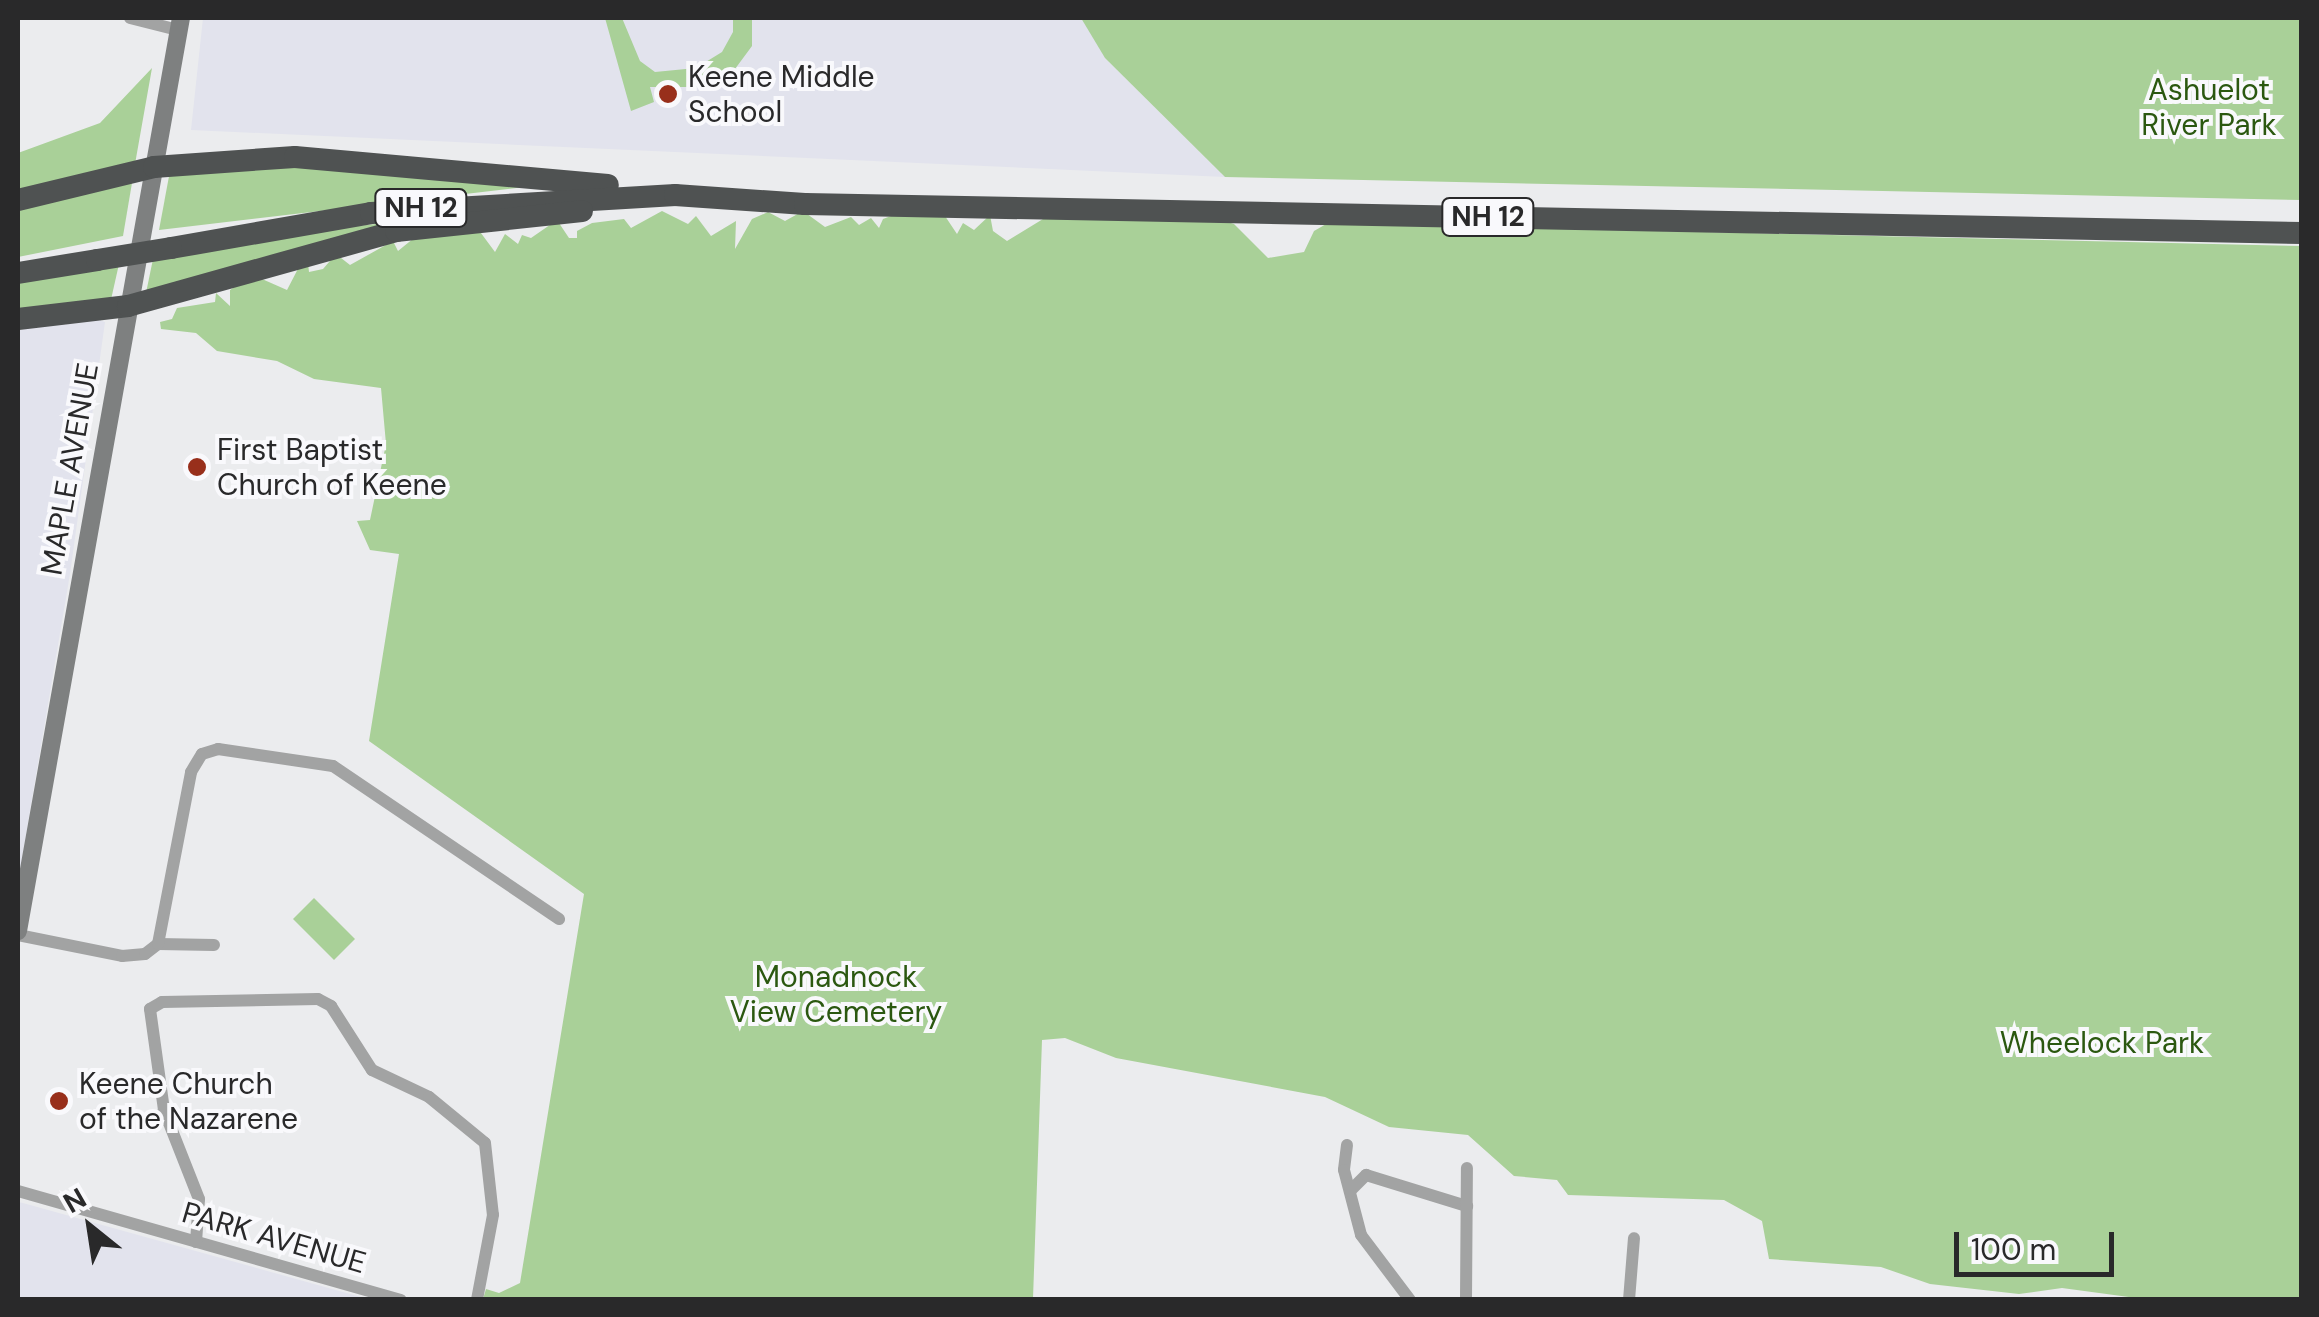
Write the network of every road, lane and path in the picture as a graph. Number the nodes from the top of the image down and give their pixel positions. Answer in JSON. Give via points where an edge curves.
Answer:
{"nodes":[{"id":1,"x":130,"y":18,"type":"edge"},
{"id":2,"x":180,"y":24,"type":"edge"},
{"id":3,"x":154,"y":167,"type":"junction"},
{"id":4,"x":675,"y":195,"type":"junction"},
{"id":5,"x":18,"y":200,"type":"edge"},
{"id":6,"x":2302,"y":233,"type":"edge"},
{"id":7,"x":18,"y":273,"type":"edge"},
{"id":8,"x":128,"y":306,"type":"junction"},
{"id":9,"x":18,"y":319,"type":"edge"},
{"id":10,"x":559,"y":919,"type":"dead end"},
{"id":11,"x":18,"y":933,"type":"edge"},
{"id":12,"x":158,"y":944,"type":"junction"},
{"id":13,"x":214,"y":945,"type":"dead end"},
{"id":14,"x":1347,"y":1144,"type":"dead end"},
{"id":15,"x":1467,"y":1168,"type":"dead end"},
{"id":16,"x":18,"y":1190,"type":"edge"},
{"id":17,"x":1350,"y":1191,"type":"junction"},
{"id":18,"x":1467,"y":1206,"type":"junction"},
{"id":19,"x":1634,"y":1238,"type":"dead end"},
{"id":20,"x":196,"y":1242,"type":"junction"},
{"id":21,"x":401,"y":1300,"type":"edge"},
{"id":22,"x":478,"y":1300,"type":"edge"},
{"id":23,"x":1410,"y":1300,"type":"edge"},
{"id":24,"x":1466,"y":1300,"type":"edge"},
{"id":25,"x":1629,"y":1300,"type":"edge"}],
"edges":[{"from":1,"to":2,"type":"street"},
{"from":2,"to":3,"type":"street","name":"MAPLE AVENUE"},
{"from":3,"to":4,"type":"highway","via":[[334,158]]},
{"from":3,"to":5,"type":"highway"},
{"from":3,"to":8,"type":"street","name":"MAPLE AVENUE"},
{"from":4,"to":6,"type":"highway","number":"NH 12","via":[[805,204]]},
{"from":4,"to":7,"type":"highway","number":"NH 12","bridge":true,"via":[[371,213]]},
{"from":4,"to":8,"type":"highway","via":[[396,231]]},
{"from":8,"to":9,"type":"highway"},
{"from":8,"to":11,"type":"street","name":"MAPLE AVENUE"},
{"from":10,"to":12,"type":"street","via":[[333,766],[218,748],[202,754],[191,772]]},
{"from":11,"to":12,"type":"street","via":[[122,956],[145,954]]},
{"from":12,"to":13,"type":"street"},
{"from":14,"to":17,"type":"street"},
{"from":15,"to":18,"type":"street"},
{"from":16,"to":20,"type":"street","name":"PARK AVENUE"},
{"from":17,"to":18,"type":"street","via":[[1366,1175]]},
{"from":17,"to":23,"type":"street","via":[[1370,1255]]},
{"from":18,"to":24,"type":"street"},
{"from":19,"to":25,"type":"street"},
{"from":20,"to":21,"type":"street","name":"PARK AVENUE"},
{"from":20,"to":22,"type":"street","via":[[199,1198],[164,1110],[150,1010],[162,1002],[318,999],[331,1006],[372,1070],[429,1097],[486,1143],[493,1215]]}]}
